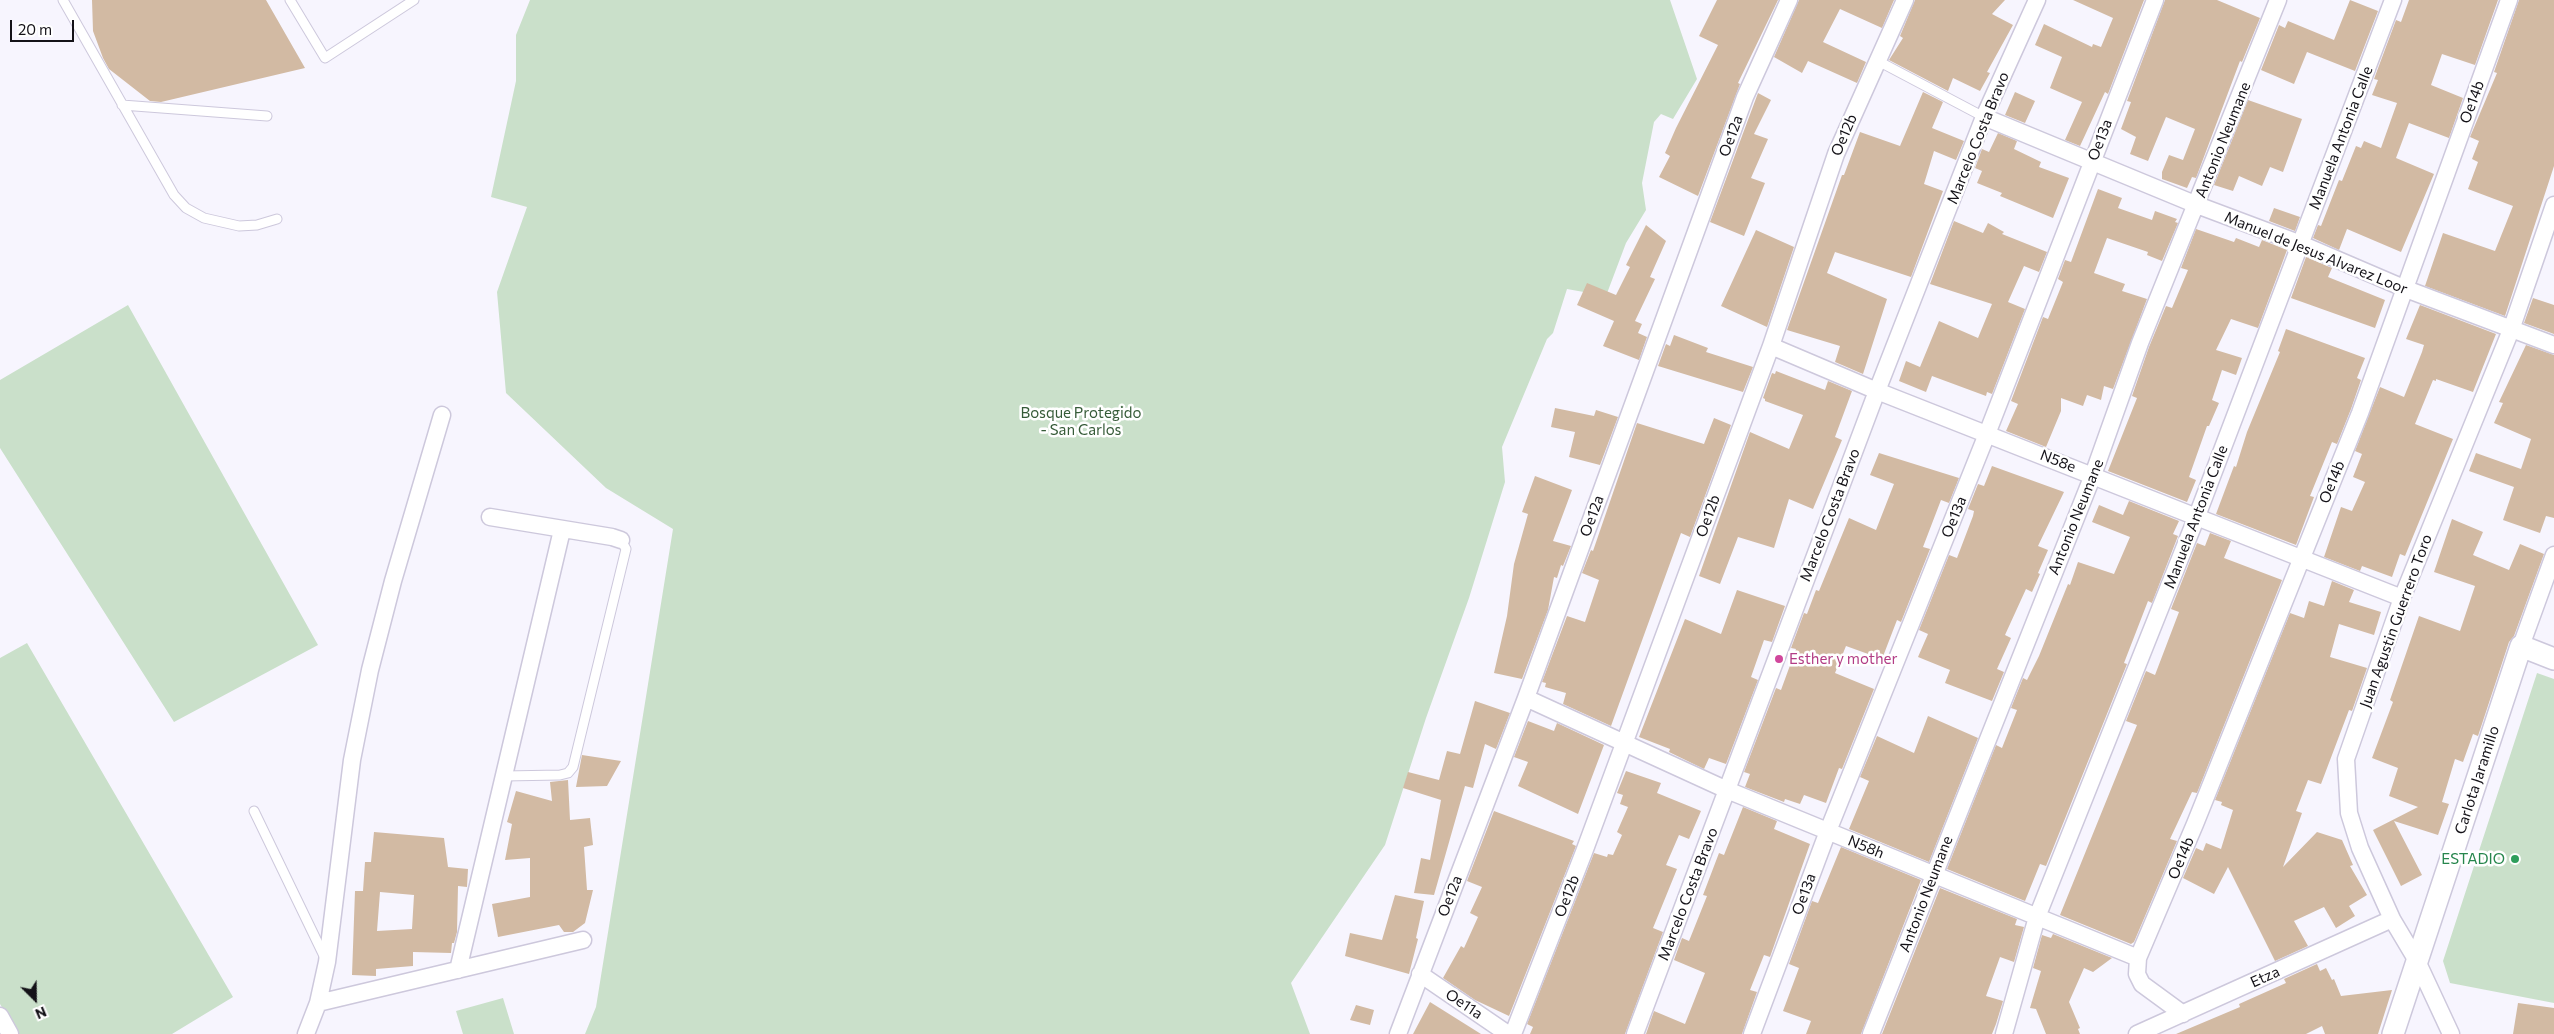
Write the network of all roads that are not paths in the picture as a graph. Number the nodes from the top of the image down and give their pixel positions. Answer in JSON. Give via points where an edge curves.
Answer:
{"nodes":[{"id":1,"x":63,"y":0,"type":"edge"},
{"id":2,"x":290,"y":0,"type":"edge"},
{"id":3,"x":414,"y":0,"type":"edge"},
{"id":4,"x":1789,"y":0,"type":"edge"},
{"id":5,"x":1906,"y":0,"type":"edge"},
{"id":6,"x":2037,"y":0,"type":"edge"},
{"id":7,"x":2155,"y":0,"type":"edge"},
{"id":8,"x":2278,"y":0,"type":"edge"},
{"id":9,"x":2393,"y":0,"type":"edge"},
{"id":10,"x":2508,"y":0,"type":"edge"},
{"id":11,"x":1878,"y":61,"type":"junction"},
{"id":12,"x":122,"y":105,"type":"junction"},
{"id":13,"x":267,"y":116,"type":"dead end"},
{"id":14,"x":1984,"y":117,"type":"junction"},
{"id":15,"x":2091,"y":163,"type":"junction"},
{"id":16,"x":2554,"y":205,"type":"edge"},
{"id":17,"x":2197,"y":206,"type":"junction"},
{"id":18,"x":277,"y":218,"type":"dead end"},
{"id":19,"x":2301,"y":244,"type":"junction"},
{"id":20,"x":2406,"y":290,"type":"junction"},
{"id":21,"x":2511,"y":330,"type":"junction"},
{"id":22,"x":2554,"y":345,"type":"edge"},
{"id":23,"x":1771,"y":346,"type":"junction"},
{"id":24,"x":1877,"y":391,"type":"junction"},
{"id":25,"x":442,"y":415,"type":"dead end"},
{"id":26,"x":1987,"y":434,"type":"junction"},
{"id":27,"x":2093,"y":475,"type":"junction"},
{"id":28,"x":2198,"y":516,"type":"junction"},
{"id":29,"x":490,"y":517,"type":"dead end"},
{"id":30,"x":562,"y":530,"type":"junction"},
{"id":31,"x":621,"y":540,"type":"joint"},
{"id":32,"x":2554,"y":555,"type":"edge"},
{"id":33,"x":2301,"y":558,"type":"junction"},
{"id":34,"x":2402,"y":598,"type":"junction"},
{"id":35,"x":2521,"y":646,"type":"junction"},
{"id":36,"x":2554,"y":659,"type":"edge"},
{"id":37,"x":1526,"y":698,"type":"junction"},
{"id":38,"x":1624,"y":742,"type":"junction"},
{"id":39,"x":504,"y":776,"type":"junction"},
{"id":40,"x":1727,"y":790,"type":"junction"},
{"id":41,"x":254,"y":811,"type":"dead end"},
{"id":42,"x":1828,"y":831,"type":"junction"},
{"id":43,"x":1933,"y":874,"type":"junction"},
{"id":44,"x":2037,"y":917,"type":"junction"},
{"id":45,"x":2392,"y":919,"type":"junction"},
{"id":46,"x":583,"y":940,"type":"dead end"},
{"id":47,"x":2138,"y":958,"type":"junction"},
{"id":48,"x":2417,"y":961,"type":"junction"},
{"id":49,"x":327,"y":962,"type":"junction"},
{"id":50,"x":458,"y":970,"type":"junction"},
{"id":51,"x":1420,"y":974,"type":"junction"},
{"id":52,"x":318,"y":1003,"type":"junction"},
{"id":53,"x":2183,"y":1014,"type":"junction"},
{"id":54,"x":0,"y":1016,"type":"edge"},
{"id":55,"x":10,"y":1034,"type":"edge"},
{"id":56,"x":306,"y":1034,"type":"edge"},
{"id":57,"x":1398,"y":1034,"type":"edge"},
{"id":58,"x":1508,"y":1034,"type":"edge"},
{"id":59,"x":1513,"y":1034,"type":"edge"},
{"id":60,"x":1635,"y":1034,"type":"edge"},
{"id":61,"x":1752,"y":1034,"type":"edge"},
{"id":62,"x":1871,"y":1034,"type":"edge"},
{"id":63,"x":2004,"y":1034,"type":"edge"},
{"id":64,"x":2137,"y":1034,"type":"edge"},
{"id":65,"x":2393,"y":1034,"type":"edge"},
{"id":66,"x":2451,"y":1034,"type":"edge"}],
"edges":[{"from":1,"to":12,"type":"lane"},
{"from":2,"to":3,"type":"lane","via":[[325,58]]},
{"from":4,"to":37,"type":"street","name":"Oe12a","via":[[1745,97]]},
{"from":5,"to":11,"type":"street","name":"Oe12b"},
{"from":6,"to":14,"type":"street","name":"Marcelo Costa Bravo"},
{"from":7,"to":15,"type":"street","name":"Oe13a"},
{"from":8,"to":17,"type":"street","name":"Antonio Neumane"},
{"from":9,"to":19,"type":"street","name":"Manuela Antonia Calle"},
{"from":10,"to":20,"type":"street","name":"Oe14b"},
{"from":11,"to":14,"type":"lane","name":"Manuel de Jesus Alvarez Loor"},
{"from":11,"to":23,"type":"street","name":"Oe12b","via":[[1836,154]]},
{"from":12,"to":13,"type":"lane"},
{"from":12,"to":18,"type":"lane","via":[[174,195],[186,208],[220,223],[239,226],[257,225]]},
{"from":14,"to":15,"type":"street","name":"Manuel de Jesus Alvarez Loor"},
{"from":14,"to":24,"type":"street","name":"Marcelo Costa Bravo"},
{"from":15,"to":17,"type":"street","name":"Manuel de Jesus Alvarez Loor"},
{"from":15,"to":26,"type":"street","name":"Oe13a"},
{"from":16,"to":21,"type":"street","name":"Juan Agustin Guerrero Toro"},
{"from":17,"to":19,"type":"street","name":"Manuel de Jesus Alvarez Loor"},
{"from":17,"to":27,"type":"street","name":"Antonio Neumane","via":[[2140,343]]},
{"from":19,"to":20,"type":"street","name":"Manuel de Jesus Alvarez Loor"},
{"from":19,"to":28,"type":"street","name":"Manuela Antonia Calle"},
{"from":20,"to":21,"type":"street","name":"Manuel de Jesus Alvarez Loor"},
{"from":20,"to":33,"type":"street","name":"Oe14b"},
{"from":21,"to":22,"type":"street","name":"Manuel de Jesus Alvarez Loor"},
{"from":21,"to":34,"type":"street","name":"Juan Agustin Guerrero Toro"},
{"from":23,"to":24,"type":"street","name":"N58e"},
{"from":23,"to":38,"type":"street","name":"Oe12b"},
{"from":24,"to":26,"type":"street","name":"N58e"},
{"from":24,"to":40,"type":"street","name":"Marcelo Costa Bravo"},
{"from":25,"to":49,"type":"street","via":[[370,670],[352,760]]},
{"from":26,"to":27,"type":"street","name":"N58e"},
{"from":26,"to":42,"type":"street","name":"Oe13a"},
{"from":27,"to":28,"type":"street","name":"N58e"},
{"from":27,"to":43,"type":"street","name":"Antonio Neumane"},
{"from":28,"to":33,"type":"street","name":"N58e"},
{"from":28,"to":44,"type":"street","name":"Manuela Antonia Calle"},
{"from":29,"to":30,"type":"street"},
{"from":30,"to":31,"type":"street"},
{"from":30,"to":39,"type":"street"},
{"from":31,"to":39,"type":"lane","via":[[626,549],[573,767],[560,775]]},
{"from":32,"to":35,"type":"street","name":"Carlota Jaramillo"},
{"from":33,"to":34,"type":"street","name":"N58e"},
{"from":33,"to":47,"type":"street","name":"Oe14b"},
{"from":34,"to":45,"type":"street","name":"Juan Agustin Guerrero Toro","via":[[2346,759],[2348,813]]},
{"from":35,"to":36,"type":"street"},
{"from":35,"to":48,"type":"street","name":"Carlota Jaramillo"},
{"from":37,"to":38,"type":"street","name":"N58h"},
{"from":37,"to":51,"type":"street","name":"Oe12a"},
{"from":38,"to":40,"type":"street","name":"N58h"},
{"from":38,"to":59,"type":"street","name":"Oe12b"},
{"from":39,"to":50,"type":"street"},
{"from":40,"to":42,"type":"street","name":"N58h"},
{"from":40,"to":60,"type":"street","name":"Marcelo Costa Bravo"},
{"from":41,"to":49,"type":"lane"},
{"from":42,"to":43,"type":"street","name":"N58h"},
{"from":42,"to":61,"type":"street","name":"Oe13a"},
{"from":43,"to":44,"type":"street","name":"N58h"},
{"from":43,"to":62,"type":"street","name":"Antonio Neumane"},
{"from":44,"to":47,"type":"street","name":"N58h"},
{"from":44,"to":63,"type":"street","name":"Manuela Antonia Calle"},
{"from":45,"to":48,"type":"street","name":"Juan Agustin Guerrero Toro"},
{"from":45,"to":53,"type":"street","name":"Etza"},
{"from":46,"to":50,"type":"street"},
{"from":47,"to":53,"type":"street","via":[[2137,974],[2142,984]]},
{"from":48,"to":65,"type":"street","name":"Carlota Jaramillo"},
{"from":48,"to":66,"type":"street","name":"Juan Agustin Guerrero Toro"},
{"from":49,"to":52,"type":"street"},
{"from":50,"to":52,"type":"street"},
{"from":51,"to":57,"type":"street","name":"Oe12a"},
{"from":51,"to":58,"type":"street","name":"Oe11a"},
{"from":52,"to":56,"type":"street"},
{"from":53,"to":64,"type":"street","name":"Etza"},
{"from":54,"to":55,"type":"street"}]}
